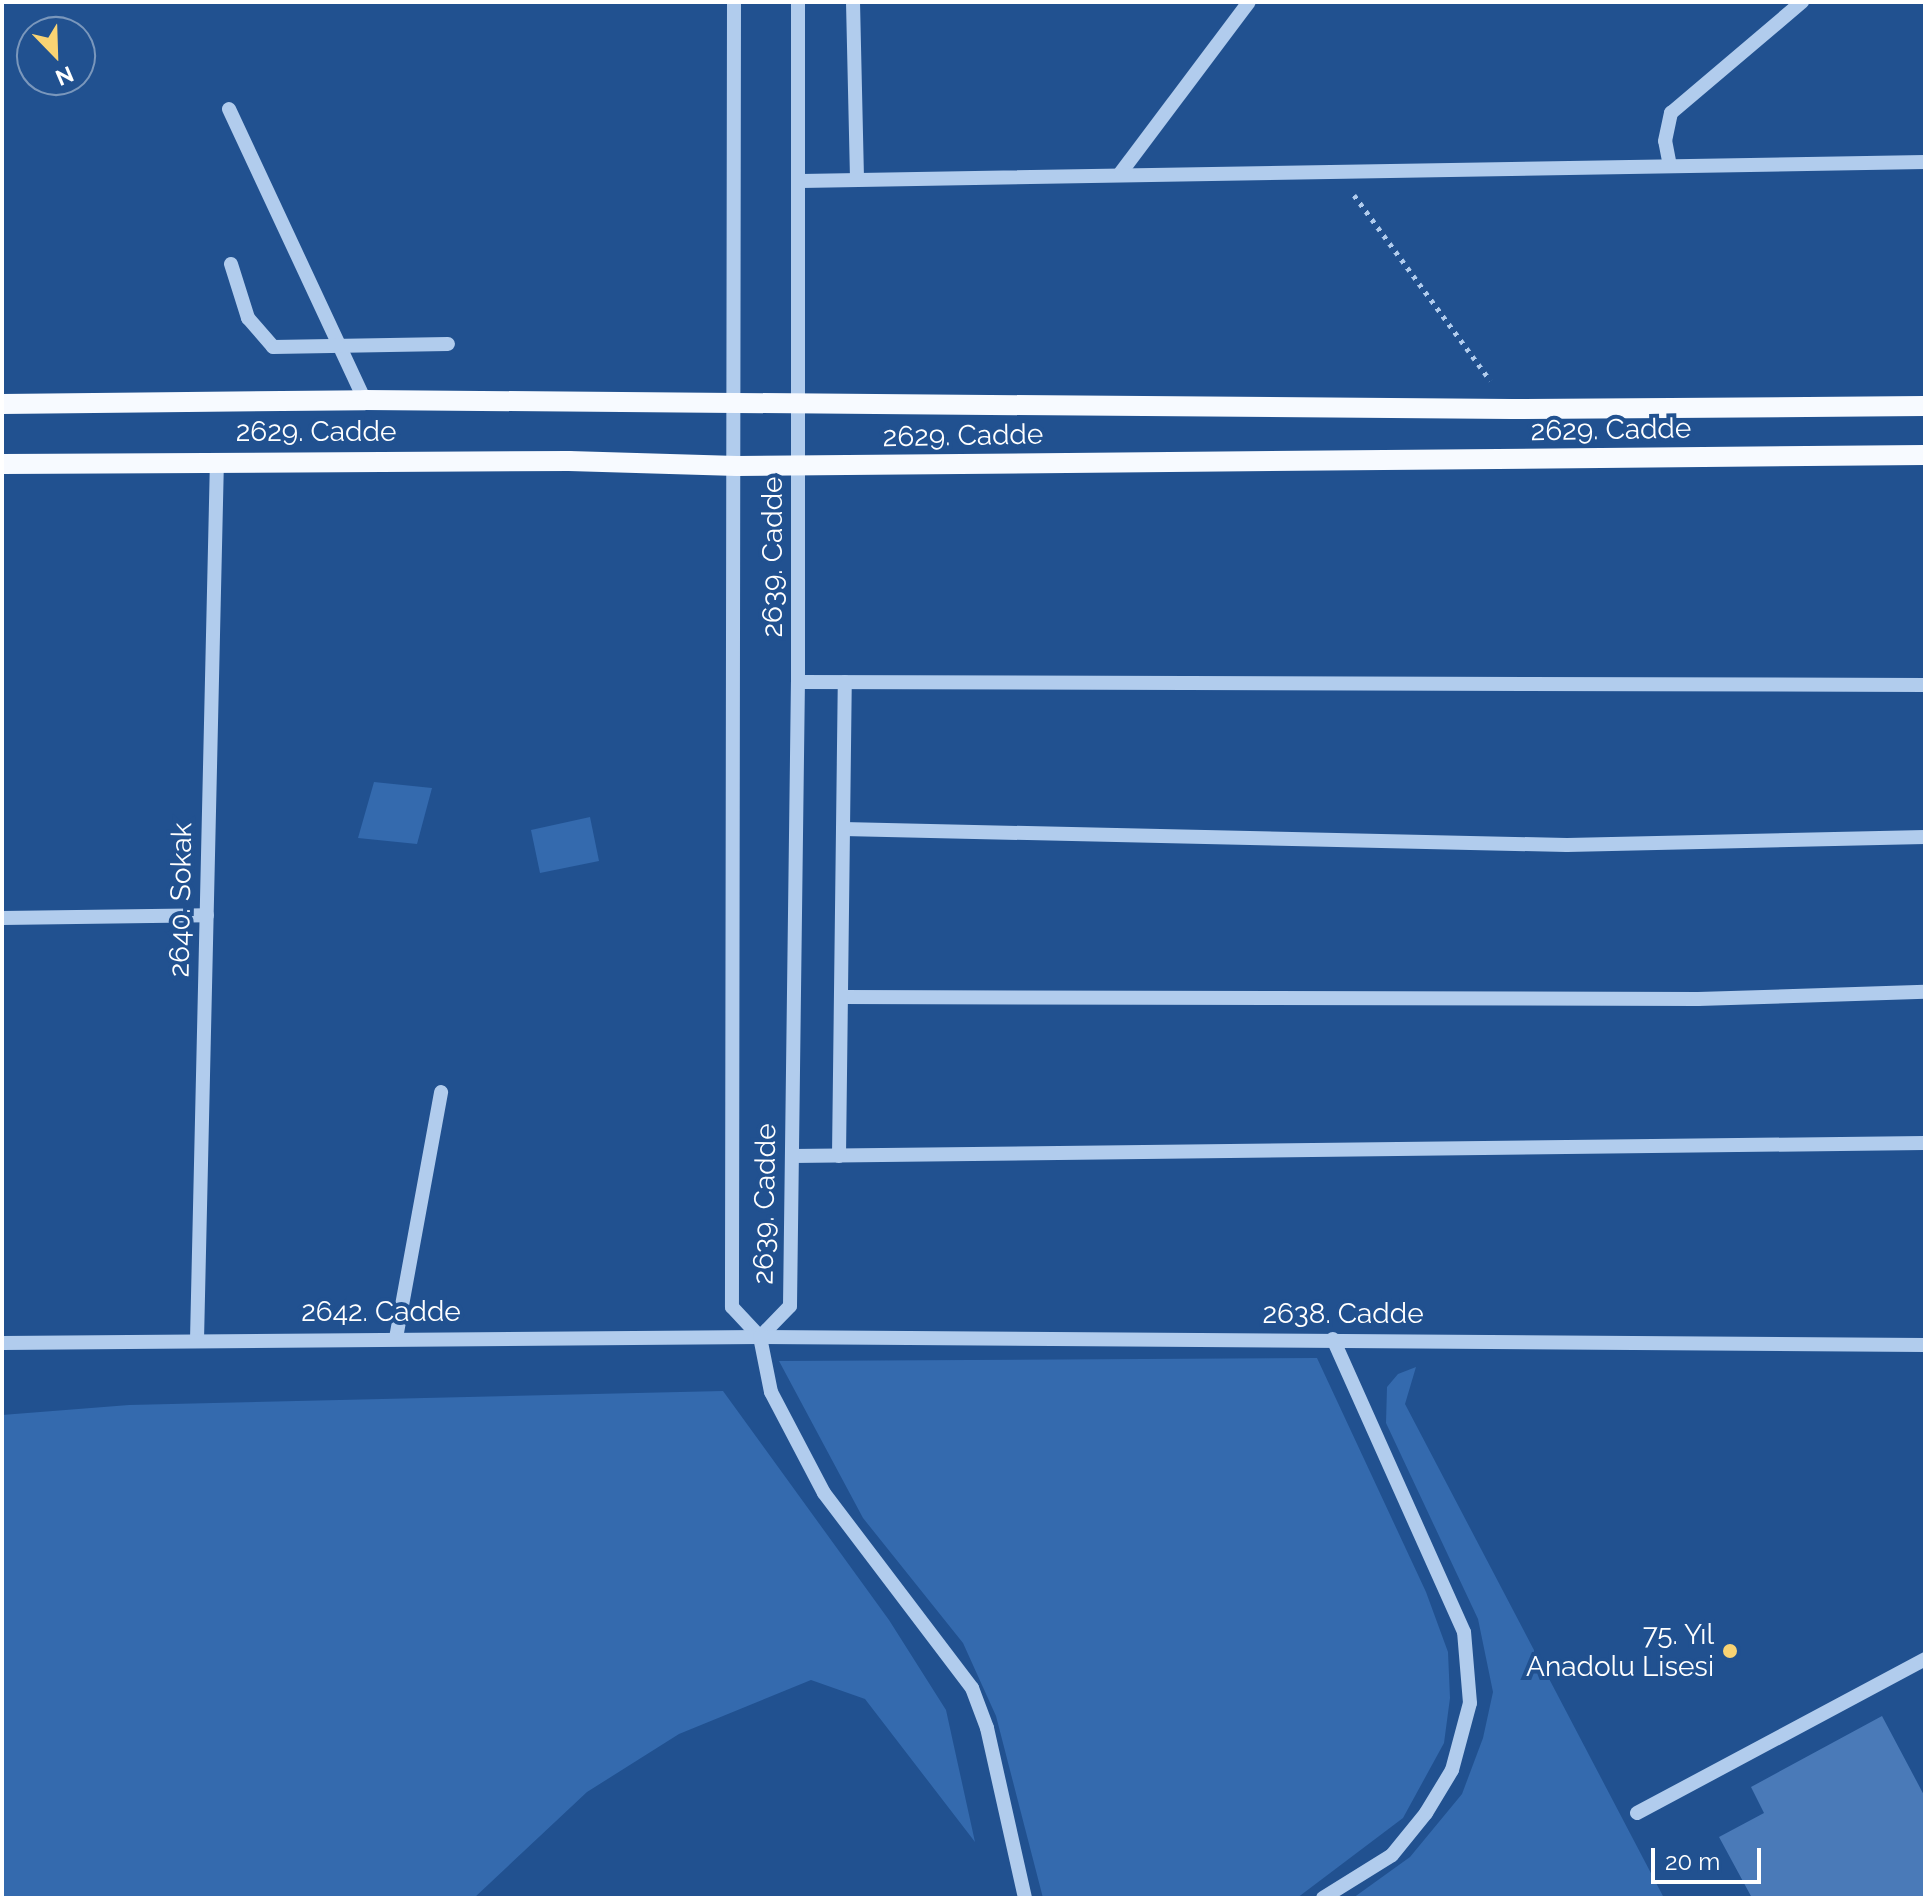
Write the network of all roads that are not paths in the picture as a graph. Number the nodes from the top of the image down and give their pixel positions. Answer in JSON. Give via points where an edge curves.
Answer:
{"nodes":[{"id":1,"x":734,"y":2,"type":"edge"},
{"id":2,"x":798,"y":2,"type":"edge"},
{"id":3,"x":853,"y":2,"type":"edge"},
{"id":4,"x":1249,"y":2,"type":"edge"},
{"id":5,"x":1802,"y":2,"type":"edge"},
{"id":6,"x":229,"y":109,"type":"dead end"},
{"id":7,"x":1925,"y":162,"type":"edge"},
{"id":8,"x":1670,"y":166,"type":"junction"},
{"id":9,"x":1119,"y":175,"type":"junction"},
{"id":10,"x":857,"y":180,"type":"junction"},
{"id":11,"x":801,"y":181,"type":"junction"},
{"id":12,"x":231,"y":264,"type":"dead end"},
{"id":13,"x":448,"y":344,"type":"dead end"},
{"id":14,"x":340,"y":346,"type":"junction"},
{"id":15,"x":365,"y":400,"type":"junction"},
{"id":16,"x":737,"y":402,"type":"junction"},
{"id":17,"x":799,"y":403,"type":"junction"},
{"id":18,"x":2,"y":404,"type":"edge"},
{"id":19,"x":1925,"y":406,"type":"edge"},
{"id":20,"x":1925,"y":455,"type":"edge"},
{"id":21,"x":217,"y":460,"type":"junction"},
{"id":22,"x":2,"y":464,"type":"edge"},
{"id":23,"x":799,"y":465,"type":"junction"},
{"id":24,"x":737,"y":466,"type":"junction"},
{"id":25,"x":798,"y":682,"type":"junction"},
{"id":26,"x":845,"y":682,"type":"junction"},
{"id":27,"x":1925,"y":685,"type":"edge"},
{"id":28,"x":843,"y":829,"type":"junction"},
{"id":29,"x":1925,"y":837,"type":"edge"},
{"id":30,"x":207,"y":915,"type":"junction"},
{"id":31,"x":2,"y":918,"type":"edge"},
{"id":32,"x":1925,"y":992,"type":"edge"},
{"id":33,"x":842,"y":997,"type":"junction"},
{"id":34,"x":441,"y":1092,"type":"dead end"},
{"id":35,"x":1925,"y":1143,"type":"edge"},
{"id":36,"x":792,"y":1156,"type":"junction"},
{"id":37,"x":839,"y":1156,"type":"junction"},
{"id":38,"x":760,"y":1337,"type":"junction"},
{"id":39,"x":396,"y":1338,"type":"junction"},
{"id":40,"x":1333,"y":1339,"type":"junction"},
{"id":41,"x":197,"y":1340,"type":"junction"},
{"id":42,"x":2,"y":1343,"type":"edge"},
{"id":43,"x":1925,"y":1345,"type":"edge"},
{"id":44,"x":1925,"y":1659,"type":"edge"},
{"id":45,"x":1637,"y":1813,"type":"dead end"},
{"id":46,"x":1025,"y":1898,"type":"edge"},
{"id":47,"x":1323,"y":1898,"type":"edge"}],
"edges":[{"from":1,"to":16,"type":"street","name":"2639. Cadde"},
{"from":2,"to":11,"type":"street","name":"2639. Cadde"},
{"from":3,"to":10,"type":"street"},
{"from":4,"to":9,"type":"street"},
{"from":5,"to":8,"type":"street","via":[[1671,113],[1665,141]]},
{"from":6,"to":14,"type":"street"},
{"from":7,"to":8,"type":"street"},
{"from":8,"to":9,"type":"street"},
{"from":9,"to":10,"type":"street"},
{"from":10,"to":11,"type":"street"},
{"from":11,"to":17,"type":"street","name":"2639. Cadde"},
{"from":12,"to":14,"type":"street","via":[[248,318],[273,347]]},
{"from":13,"to":14,"type":"street"},
{"from":14,"to":15,"type":"street"},
{"from":15,"to":16,"type":"main road","name":"2629. Cadde"},
{"from":15,"to":18,"type":"main road","name":"2629. Cadde"},
{"from":16,"to":17,"type":"main road","name":"2629. Cadde"},
{"from":16,"to":24,"type":"street","name":"2639. Cadde"},
{"from":17,"to":19,"type":"main road","name":"2629. Cadde","via":[[1512,409]]},
{"from":17,"to":23,"type":"street","name":"2639. Cadde"},
{"from":20,"to":23,"type":"main road","name":"2629. Cadde"},
{"from":21,"to":22,"type":"main road","name":"2629. Cadde"},
{"from":21,"to":24,"type":"main road","name":"2629. Cadde"},
{"from":21,"to":30,"type":"street","name":"2640. Sokak"},
{"from":23,"to":24,"type":"main road","name":"2629. Cadde"},
{"from":23,"to":25,"type":"street","name":"2639. Cadde"},
{"from":24,"to":38,"type":"street","name":"2639. Cadde","via":[[732,1307]]},
{"from":25,"to":26,"type":"street"},
{"from":25,"to":36,"type":"street","name":"2639. Cadde"},
{"from":26,"to":27,"type":"street"},
{"from":26,"to":28,"type":"street"},
{"from":28,"to":29,"type":"street","via":[[1567,845]]},
{"from":28,"to":33,"type":"street"},
{"from":30,"to":31,"type":"street"},
{"from":30,"to":41,"type":"street","name":"2640. Sokak"},
{"from":32,"to":33,"type":"street","via":[[1698,999]]},
{"from":33,"to":37,"type":"street"},
{"from":34,"to":39,"type":"street"},
{"from":35,"to":37,"type":"street"},
{"from":36,"to":37,"type":"street"},
{"from":36,"to":38,"type":"street","name":"2639. Cadde","via":[[790,1306]]},
{"from":38,"to":39,"type":"street","name":"2642. Cadde"},
{"from":38,"to":40,"type":"street","name":"2638. Cadde"},
{"from":38,"to":46,"type":"street","via":[[771,1392],[824,1493],[972,1688],[987,1728]]},
{"from":39,"to":41,"type":"street","name":"2642. Cadde"},
{"from":40,"to":43,"type":"street","name":"2638. Cadde"},
{"from":40,"to":47,"type":"street","via":[[1464,1632],[1470,1703],[1452,1770],[1426,1813],[1392,1855]]},
{"from":41,"to":42,"type":"street","name":"2642. Cadde"},
{"from":44,"to":45,"type":"street"}]}
